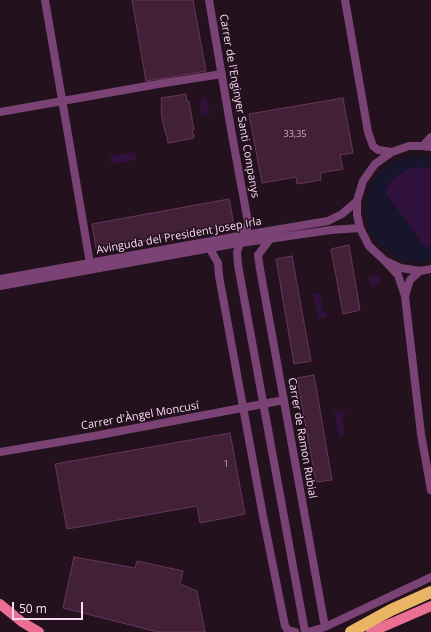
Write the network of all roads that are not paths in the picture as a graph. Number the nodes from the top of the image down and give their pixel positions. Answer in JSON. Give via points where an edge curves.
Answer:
{"nodes":[{"id":1,"x":45,"y":0,"type":"edge"},
{"id":2,"x":209,"y":0,"type":"edge"},
{"id":3,"x":345,"y":0,"type":"edge"},
{"id":4,"x":222,"y":74,"type":"junction"},
{"id":5,"x":62,"y":101,"type":"junction"},
{"id":6,"x":0,"y":112,"type":"edge"},
{"id":7,"x":431,"y":137,"type":"edge"},
{"id":8,"x":427,"y":146,"type":"edge"},
{"id":9,"x":392,"y":152,"type":"junction"},
{"id":10,"x":357,"y":201,"type":"junction"},
{"id":11,"x":360,"y":228,"type":"junction"},
{"id":12,"x":270,"y":239,"type":"junction"},
{"id":13,"x":239,"y":240,"type":"junction"},
{"id":14,"x":210,"y":249,"type":"junction"},
{"id":15,"x":384,"y":260,"type":"junction"},
{"id":16,"x":90,"y":263,"type":"junction"},
{"id":17,"x":431,"y":269,"type":"edge"},
{"id":18,"x":420,"y":271,"type":"junction"},
{"id":19,"x":0,"y":279,"type":"edge"},
{"id":20,"x":0,"y":286,"type":"edge"},
{"id":21,"x":405,"y":296,"type":"junction"},
{"id":22,"x":284,"y":400,"type":"junction"},
{"id":23,"x":263,"y":404,"type":"junction"},
{"id":24,"x":244,"y":408,"type":"junction"},
{"id":25,"x":0,"y":452,"type":"edge"},
{"id":26,"x":431,"y":490,"type":"edge"},
{"id":27,"x":431,"y":577,"type":"edge"},
{"id":28,"x":431,"y":592,"type":"edge"},
{"id":29,"x":0,"y":604,"type":"edge"},
{"id":30,"x":431,"y":606,"type":"edge"},
{"id":31,"x":325,"y":627,"type":"junction"},
{"id":32,"x":39,"y":632,"type":"edge"},
{"id":33,"x":296,"y":632,"type":"edge"},
{"id":34,"x":306,"y":632,"type":"edge"},
{"id":35,"x":351,"y":632,"type":"edge"},
{"id":36,"x":371,"y":632,"type":"edge"}],
"edges":[{"from":1,"to":5,"type":"street"},
{"from":2,"to":4,"type":"street","name":"Carrer de l'Enginyer Santi Companys"},
{"from":3,"to":9,"type":"street","via":[[368,132],[373,146],[378,150]]},
{"from":4,"to":5,"type":"street"},
{"from":4,"to":13,"type":"street","name":"Carrer de l'Enginyer Santi Companys","via":[[248,222]]},
{"from":5,"to":6,"type":"street"},
{"from":5,"to":16,"type":"street"},
{"from":7,"to":8,"type":"street"},
{"from":8,"to":9,"type":"street","via":[[409,146]]},
{"from":9,"to":10,"type":"street","via":[[375,164],[363,181]]},
{"from":10,"to":11,"type":"street"},
{"from":10,"to":13,"type":"street","name":"Avinguda del President Josep Irla","via":[[342,214],[328,221]]},
{"from":11,"to":12,"type":"street","name":"Avinguda del President Josep Irla"},
{"from":11,"to":15,"type":"street","via":[[370,246]]},
{"from":12,"to":13,"type":"street","name":"Avinguda del President Josep Irla"},
{"from":12,"to":22,"type":"street","name":"Carrer de Ramon Rubial","via":[[258,255]]},
{"from":13,"to":14,"type":"street","name":"Avinguda del President Josep Irla"},
{"from":13,"to":16,"type":"street","name":"Avinguda del President Josep Irla"},
{"from":13,"to":23,"type":"street","via":[[238,265]]},
{"from":14,"to":20,"type":"street","name":"Avinguda del President Josep Irla"},
{"from":14,"to":24,"type":"street","via":[[218,263]]},
{"from":15,"to":18,"type":"street","via":[[401,268]]},
{"from":15,"to":21,"type":"street","via":[[398,275]]},
{"from":16,"to":19,"type":"street","name":"Avinguda del President Josep Irla"},
{"from":17,"to":18,"type":"street"},
{"from":18,"to":21,"type":"street","via":[[410,280]]},
{"from":21,"to":26,"type":"street","via":[[421,434]]},
{"from":22,"to":23,"type":"street","name":"Carrer d'Àngel Moncusí"},
{"from":22,"to":31,"type":"street","name":"Carrer de Ramon Rubial"},
{"from":23,"to":24,"type":"street","name":"Carrer d'Àngel Moncusí"},
{"from":23,"to":34,"type":"street"},
{"from":24,"to":25,"type":"street","name":"Carrer d'Àngel Moncusí"},
{"from":24,"to":33,"type":"street","via":[[285,626]]},
{"from":27,"to":31,"type":"street"},
{"from":28,"to":35,"type":"highway"},
{"from":29,"to":32,"type":"main road"},
{"from":30,"to":36,"type":"main road"},
{"from":31,"to":34,"type":"street"}]}
